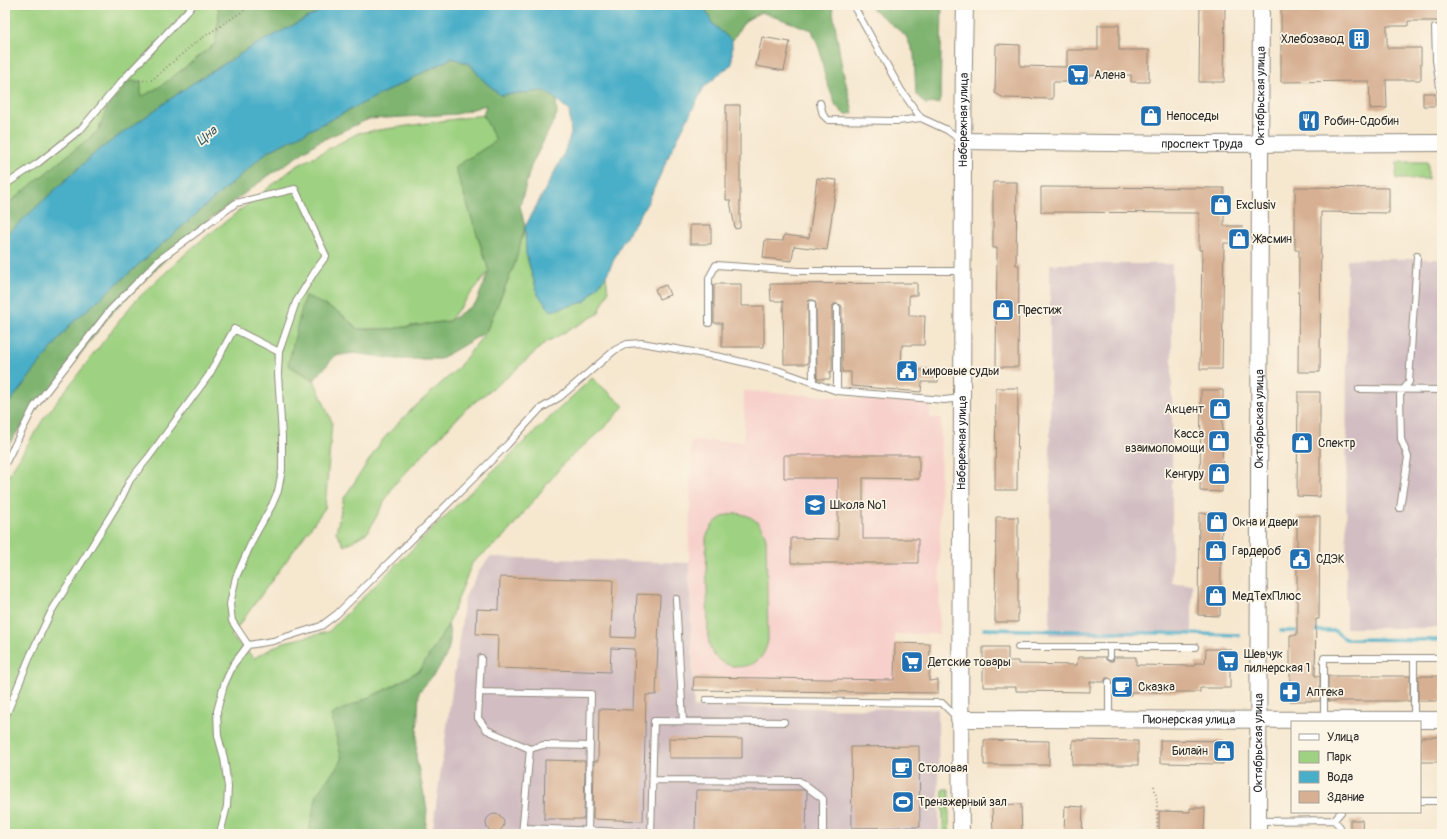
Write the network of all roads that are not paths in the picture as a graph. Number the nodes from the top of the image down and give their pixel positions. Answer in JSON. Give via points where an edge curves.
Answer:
{"nodes":[{"id":1,"x":193,"y":5,"type":"edge"},
{"id":2,"x":854,"y":5,"type":"edge"},
{"id":3,"x":965,"y":5,"type":"edge"},
{"id":4,"x":1261,"y":5,"type":"edge"},
{"id":5,"x":1436,"y":28,"type":"dead end"},
{"id":6,"x":1442,"y":100,"type":"edge"},
{"id":7,"x":820,"y":103,"type":"dead end"},
{"id":8,"x":921,"y":118,"type":"junction"},
{"id":9,"x":962,"y":141,"type":"junction"},
{"id":10,"x":1442,"y":143,"type":"edge"},
{"id":11,"x":1260,"y":144,"type":"junction"},
{"id":12,"x":5,"y":186,"type":"edge"},
{"id":13,"x":1417,"y":256,"type":"dead end"},
{"id":14,"x":962,"y":271,"type":"junction"},
{"id":15,"x":812,"y":304,"type":"dead end"},
{"id":16,"x":837,"y":308,"type":"dead end"},
{"id":17,"x":709,"y":323,"type":"dead end"},
{"id":18,"x":279,"y":352,"type":"junction"},
{"id":19,"x":813,"y":382,"type":"junction"},
{"id":20,"x":1359,"y":389,"type":"dead end"},
{"id":21,"x":1404,"y":390,"type":"junction"},
{"id":22,"x":1442,"y":390,"type":"edge"},
{"id":23,"x":837,"y":391,"type":"junction"},
{"id":24,"x":962,"y":398,"type":"junction"},
{"id":25,"x":5,"y":464,"type":"edge"},
{"id":26,"x":1400,"y":508,"type":"dead end"},
{"id":27,"x":676,"y":599,"type":"dead end"},
{"id":28,"x":248,"y":645,"type":"junction"},
{"id":29,"x":1018,"y":647,"type":"dead end"},
{"id":30,"x":1110,"y":647,"type":"junction"},
{"id":31,"x":1195,"y":648,"type":"dead end"},
{"id":32,"x":1110,"y":657,"type":"dead end"},
{"id":33,"x":481,"y":658,"type":"dead end"},
{"id":34,"x":1414,"y":658,"type":"junction"},
{"id":35,"x":1442,"y":658,"type":"edge"},
{"id":36,"x":1109,"y":682,"type":"dead end"},
{"id":37,"x":479,"y":692,"type":"junction"},
{"id":38,"x":706,"y":700,"type":"dead end"},
{"id":39,"x":5,"y":718,"type":"edge"},
{"id":40,"x":959,"y":719,"type":"junction"},
{"id":41,"x":1108,"y":720,"type":"junction"},
{"id":42,"x":1258,"y":720,"type":"junction"},
{"id":43,"x":1324,"y":720,"type":"junction"},
{"id":44,"x":1442,"y":720,"type":"edge"},
{"id":45,"x":682,"y":721,"type":"junction"},
{"id":46,"x":1414,"y":721,"type":"edge"},
{"id":47,"x":784,"y":722,"type":"dead end"},
{"id":48,"x":590,"y":746,"type":"junction"},
{"id":49,"x":530,"y":749,"type":"junction"},
{"id":50,"x":653,"y":780,"type":"junction"},
{"id":51,"x":1421,"y":801,"type":"edge"},
{"id":52,"x":1442,"y":801,"type":"edge"},
{"id":53,"x":1340,"y":813,"type":"edge"},
{"id":54,"x":1334,"y":820,"type":"junction"},
{"id":55,"x":1258,"y":828,"type":"edge"},
{"id":56,"x":522,"y":831,"type":"edge"},
{"id":57,"x":588,"y":831,"type":"junction"},
{"id":58,"x":651,"y":833,"type":"edge"},
{"id":59,"x":220,"y":834,"type":"edge"},
{"id":60,"x":823,"y":834,"type":"edge"},
{"id":61,"x":960,"y":834,"type":"edge"},
{"id":62,"x":1340,"y":834,"type":"edge"}],
"edges":[{"from":1,"to":12,"type":"lane","via":[[81,129]]},
{"from":2,"to":8,"type":"lane","via":[[901,90]]},
{"from":3,"to":9,"type":"street","name":"Набережная улица"},
{"from":4,"to":11,"type":"street","name":"Октябрьская улица"},
{"from":5,"to":6,"type":"lane","via":[[1436,60]]},
{"from":7,"to":8,"type":"lane","via":[[823,115],[828,120],[898,121]]},
{"from":8,"to":9,"type":"lane"},
{"from":9,"to":11,"type":"street","name":"проспект Труда"},
{"from":9,"to":14,"type":"street","name":"Набережная улица"},
{"from":10,"to":11,"type":"street","name":"проспект Труда"},
{"from":11,"to":42,"type":"street","name":"Октябрьская улица"},
{"from":13,"to":21,"type":"lane","via":[[1409,382]]},
{"from":14,"to":17,"type":"lane","via":[[799,271],[716,265],[709,278]]},
{"from":14,"to":24,"type":"street","name":"Набережная улица"},
{"from":15,"to":19,"type":"lane"},
{"from":16,"to":23,"type":"lane"},
{"from":18,"to":25,"type":"lane","via":[[296,302],[326,256],[295,189],[236,203],[159,260],[110,310],[34,407]]},
{"from":18,"to":28,"type":"lane","via":[[282,470],[278,491],[236,576],[230,604],[232,621]]},
{"from":18,"to":39,"type":"lane","via":[[234,329],[209,374],[130,480],[51,612]]},
{"from":19,"to":23,"type":"lane"},
{"from":19,"to":28,"type":"lane","via":[[721,357],[642,343],[627,344],[615,350],[560,397],[540,409],[507,446],[337,614],[321,626]]},
{"from":20,"to":21,"type":"lane"},
{"from":21,"to":22,"type":"lane"},
{"from":21,"to":26,"type":"lane","via":[[1400,395],[1401,438],[1408,457]]},
{"from":23,"to":24,"type":"lane","via":[[944,400]]},
{"from":24,"to":40,"type":"street","name":"Набережная улица"},
{"from":27,"to":45,"type":"lane"},
{"from":28,"to":59,"type":"lane","via":[[233,665],[224,685],[218,711],[218,736],[228,786],[228,806]]},
{"from":29,"to":30,"type":"lane"},
{"from":30,"to":31,"type":"lane"},
{"from":30,"to":32,"type":"lane"},
{"from":33,"to":37,"type":"lane"},
{"from":34,"to":35,"type":"lane"},
{"from":34,"to":43,"type":"lane","via":[[1324,658]]},
{"from":34,"to":46,"type":"lane"},
{"from":36,"to":41,"type":"lane"},
{"from":37,"to":48,"type":"lane","via":[[591,694]]},
{"from":37,"to":49,"type":"lane","via":[[478,718],[487,730]]},
{"from":38,"to":40,"type":"lane","via":[[942,703]]},
{"from":40,"to":41,"type":"street","name":"Пионерская улица"},
{"from":40,"to":61,"type":"street","name":"Набережная улица"},
{"from":41,"to":42,"type":"street","name":"Пионерская улица"},
{"from":42,"to":43,"type":"street","name":"Пионерская улица"},
{"from":42,"to":55,"type":"street","name":"Октябрьская улица"},
{"from":43,"to":46,"type":"street","name":"Пионерская улица"},
{"from":44,"to":46,"type":"street","name":"Пионерская улица"},
{"from":45,"to":47,"type":"lane"},
{"from":45,"to":50,"type":"lane","via":[[654,721]]},
{"from":48,"to":49,"type":"lane","via":[[543,745]]},
{"from":48,"to":57,"type":"lane"},
{"from":49,"to":56,"type":"lane"},
{"from":50,"to":58,"type":"lane"},
{"from":50,"to":60,"type":"lane","via":[[798,781],[822,799]]},
{"from":51,"to":52,"type":"lane"},
{"from":53,"to":54,"type":"lane"},
{"from":54,"to":55,"type":"lane"},
{"from":54,"to":62,"type":"lane","via":[[1340,827]]},
{"from":56,"to":57,"type":"lane"},
{"from":57,"to":58,"type":"lane"}]}
